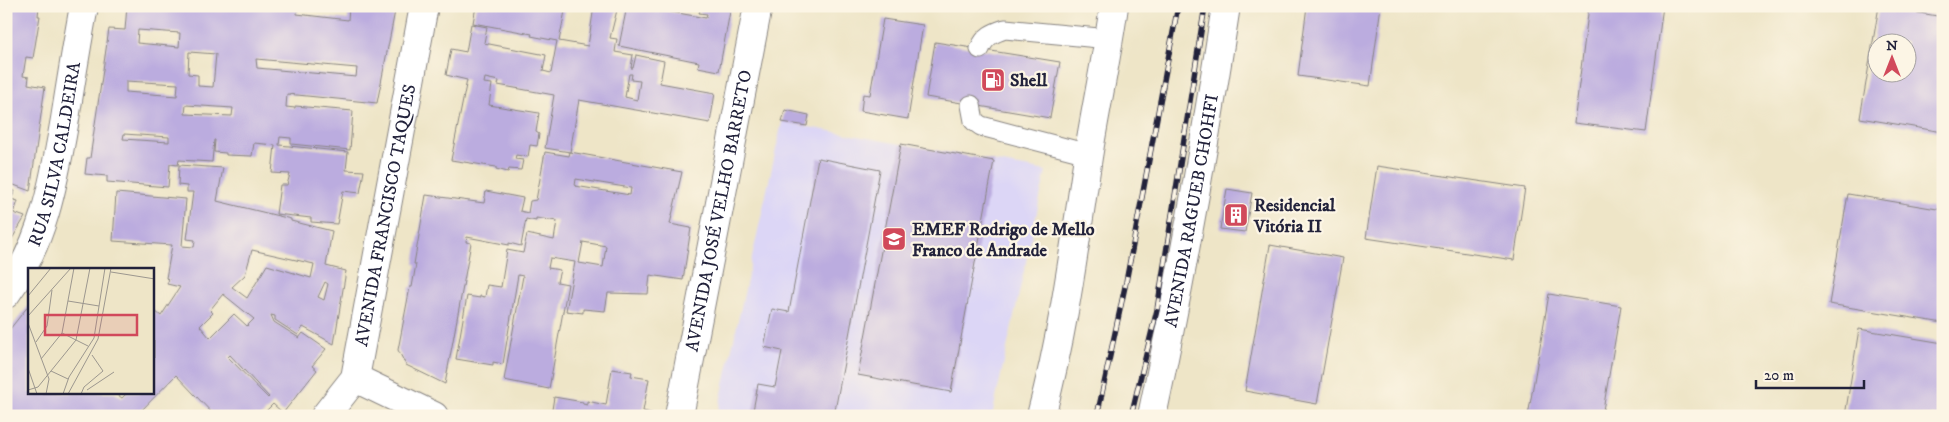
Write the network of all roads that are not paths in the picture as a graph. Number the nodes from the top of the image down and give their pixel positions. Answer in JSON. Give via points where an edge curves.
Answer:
{"nodes":[{"id":1,"x":84,"y":6,"type":"edge"},
{"id":2,"x":424,"y":6,"type":"edge"},
{"id":3,"x":758,"y":6,"type":"edge"},
{"id":4,"x":1114,"y":6,"type":"edge"},
{"id":5,"x":1226,"y":6,"type":"edge"},
{"id":6,"x":1109,"y":39,"type":"junction"},
{"id":7,"x":980,"y":49,"type":"dead end"},
{"id":8,"x":971,"y":104,"type":"dead end"},
{"id":9,"x":1088,"y":154,"type":"junction"},
{"id":10,"x":6,"y":294,"type":"edge"},
{"id":11,"x":355,"y":378,"type":"junction"},
{"id":12,"x":325,"y":416,"type":"edge"},
{"id":13,"x":434,"y":416,"type":"edge"},
{"id":14,"x":679,"y":416,"type":"edge"},
{"id":15,"x":1041,"y":416,"type":"edge"},
{"id":16,"x":1152,"y":416,"type":"edge"}],
"edges":[{"from":1,"to":10,"type":"main road","name":"RUA SILVA CALDEIRA","via":[[54,182],[40,232],[19,277]]},
{"from":2,"to":11,"type":"main road","name":"AVENIDA FRANCISCO TAQUES"},
{"from":3,"to":14,"type":"main road","name":"AVENIDA JOSÉ VELHO BARRETO"},
{"from":4,"to":6,"type":"main road"},
{"from":5,"to":16,"type":"main road","name":"AVENIDA RAGUEB CHOHFI","via":[[1206,133]]},
{"from":6,"to":7,"type":"lane","via":[[1005,29],[992,33]]},
{"from":6,"to":9,"type":"main road"},
{"from":8,"to":9,"type":"lane","via":[[974,121],[981,126]]},
{"from":9,"to":15,"type":"main road","via":[[1074,252],[1050,384]]},
{"from":11,"to":12,"type":"main road","name":"AVENIDA FRANCISCO TAQUES"},
{"from":11,"to":13,"type":"main road"}]}
